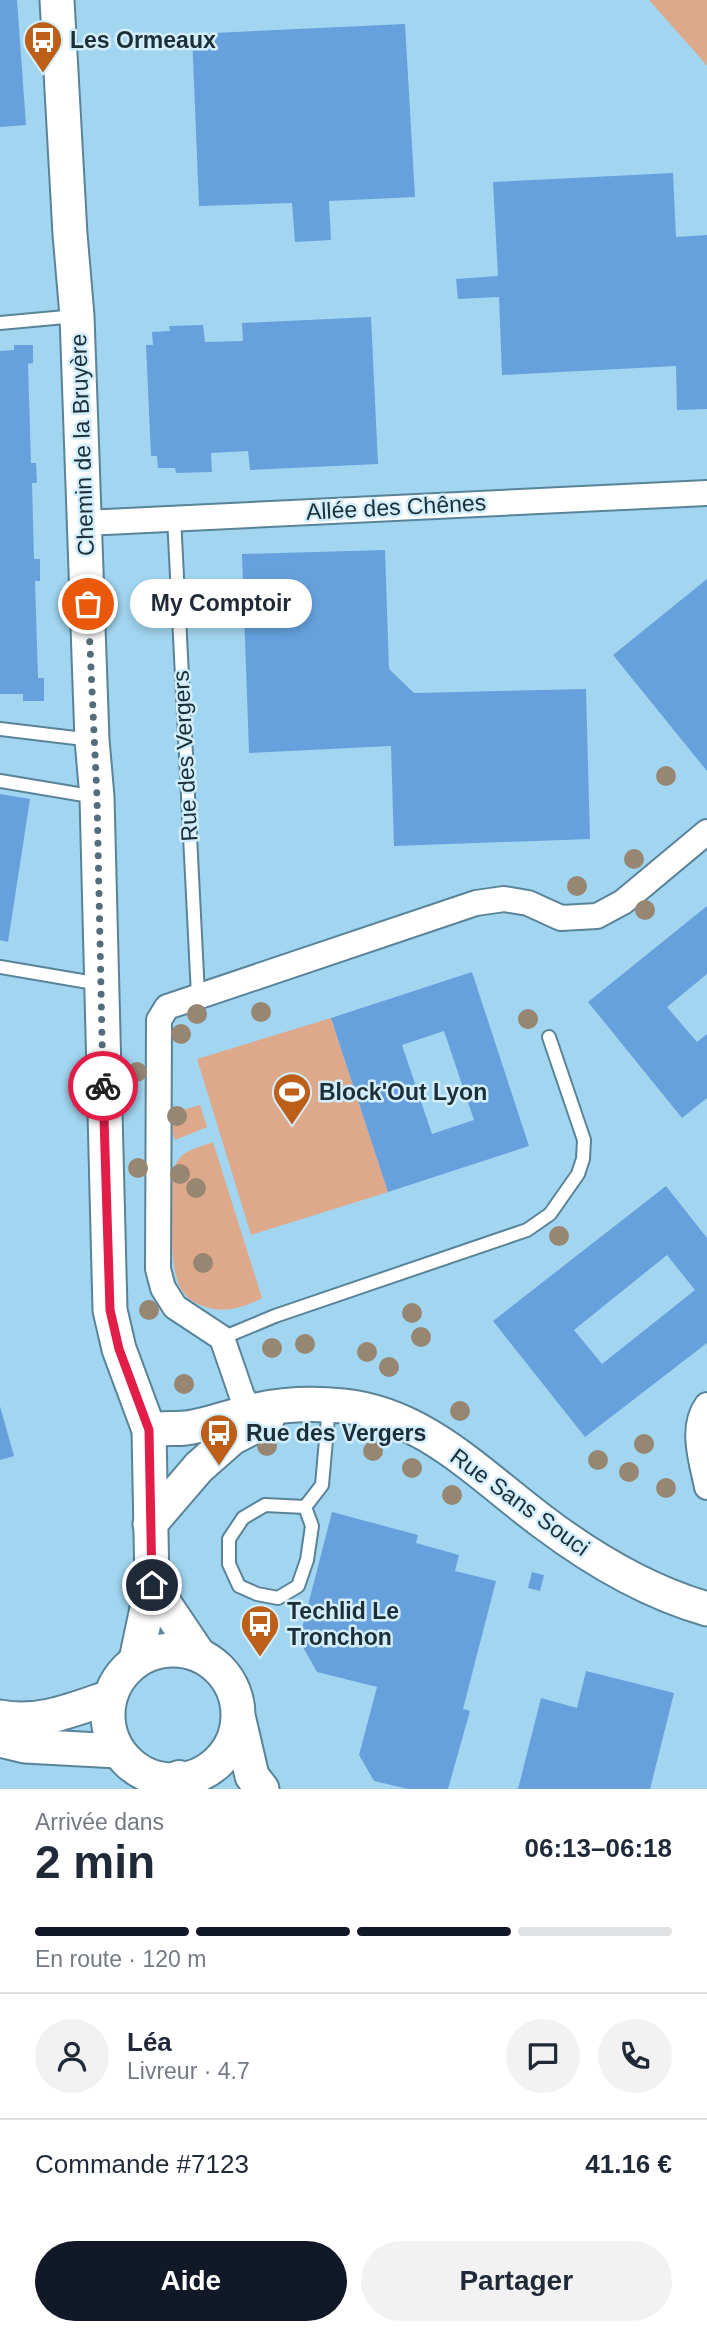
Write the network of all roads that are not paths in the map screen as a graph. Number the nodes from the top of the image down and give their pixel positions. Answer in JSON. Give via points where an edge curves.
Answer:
{"nodes":[{"id":1,"x":57,"y":0,"type":"edge"},
{"id":2,"x":77,"y":316,"type":"junction"},
{"id":3,"x":0,"y":323,"type":"edge"},
{"id":4,"x":707,"y":493,"type":"edge"},
{"id":5,"x":174,"y":517,"type":"junction"},
{"id":6,"x":85,"y":523,"type":"junction"},
{"id":7,"x":0,"y":729,"type":"edge"},
{"id":8,"x":92,"y":740,"type":"junction"},
{"id":9,"x":0,"y":781,"type":"edge"},
{"id":10,"x":97,"y":797,"type":"junction"},
{"id":11,"x":707,"y":832,"type":"edge"},
{"id":12,"x":0,"y":967,"type":"edge"},
{"id":13,"x":103,"y":985,"type":"junction"},
{"id":14,"x":198,"y":995,"type":"junction"},
{"id":15,"x":549,"y":1037,"type":"dead end"},
{"id":16,"x":222,"y":1338,"type":"junction"},
{"id":17,"x":707,"y":1405,"type":"edge"},
{"id":18,"x":329,"y":1406,"type":"junction"},
{"id":19,"x":251,"y":1411,"type":"junction"},
{"id":20,"x":149,"y":1430,"type":"junction"},
{"id":21,"x":707,"y":1487,"type":"edge"},
{"id":22,"x":305,"y":1507,"type":"junction"},
{"id":23,"x":150,"y":1524,"type":"junction"},
{"id":24,"x":152,"y":1585,"type":"junction"},
{"id":25,"x":707,"y":1609,"type":"edge"},
{"id":26,"x":199,"y":1655,"type":"junction"},
{"id":27,"x":136,"y":1660,"type":"junction"},
{"id":28,"x":110,"y":1697,"type":"junction"},
{"id":29,"x":238,"y":1715,"type":"junction"},
{"id":30,"x":0,"y":1717,"type":"edge"},
{"id":31,"x":0,"y":1740,"type":"edge"},
{"id":32,"x":118,"y":1751,"type":"junction"},
{"id":33,"x":192,"y":1783,"type":"edge"},
{"id":34,"x":262,"y":1789,"type":"edge"}],
"edges":[{"from":1,"to":2,"type":"main road","name":"Chemin de la Bruyère"},
{"from":2,"to":3,"type":"lane"},
{"from":2,"to":6,"type":"main road","name":"Chemin de la Bruyère"},
{"from":4,"to":5,"type":"street","name":"Allée des Chênes"},
{"from":5,"to":6,"type":"street","name":"Allée des Chênes"},
{"from":5,"to":14,"type":"lane","name":"Rue des Vergers"},
{"from":6,"to":8,"type":"main road","name":"Chemin de la Bruyère"},
{"from":7,"to":8,"type":"lane"},
{"from":8,"to":10,"type":"main road","name":"Chemin de la Bruyère"},
{"from":9,"to":10,"type":"lane"},
{"from":10,"to":13,"type":"main road","name":"Chemin de la Bruyère"},
{"from":11,"to":14,"type":"street","via":[[623,902],[597,916],[561,918],[528,903],[503,900],[476,903]]},
{"from":12,"to":13,"type":"lane"},
{"from":13,"to":20,"type":"main road","name":"Chemin de la Bruyère","via":[[110,1310]]},
{"from":14,"to":16,"type":"street","via":[[167,1007],[159,1020],[158,1269],[175,1307]]},
{"from":15,"to":16,"type":"lane","via":[[584,1140],[578,1174],[550,1214],[527,1230]]},
{"from":16,"to":19,"type":"street"},
{"from":17,"to":21,"type":"street","via":[[698,1444]]},
{"from":18,"to":19,"type":"main road","name":"Rue Sans Souci","via":[[285,1405]]},
{"from":18,"to":22,"type":"lane","via":[[322,1485]]},
{"from":18,"to":23,"type":"main road","name":"Rue Sans Souci","via":[[273,1417],[232,1438],[199,1467]]},
{"from":18,"to":25,"type":"main road","name":"Rue Sans Souci","via":[[370,1410],[405,1422],[459,1455],[543,1522],[608,1566]]},
{"from":19,"to":20,"type":"main road","name":"Rue Sans Souci","via":[[184,1429]]},
{"from":20,"to":23,"type":"main road"},
{"from":22,"to":22,"type":"lane","via":[[265,1505],[243,1518],[229,1539],[229,1564],[239,1586],[278,1598],[298,1586],[312,1526]]},
{"from":23,"to":24,"type":"main road"},
{"from":24,"to":26,"type":"main road"},
{"from":24,"to":27,"type":"main road"},
{"from":26,"to":27,"type":"main road","via":[[156,1651]]},
{"from":26,"to":29,"type":"main road","via":[[228,1679]]},
{"from":27,"to":28,"type":"main road","via":[[124,1670]]},
{"from":28,"to":30,"type":"main road","via":[[42,1718]]},
{"from":28,"to":32,"type":"main road","via":[[109,1730]]},
{"from":29,"to":33,"type":"main road","via":[[228,1749]]},
{"from":29,"to":34,"type":"main road","via":[[252,1776]]},
{"from":31,"to":32,"type":"main road","via":[[25,1746]]},
{"from":32,"to":33,"type":"main road","via":[[142,1772]]}]}
